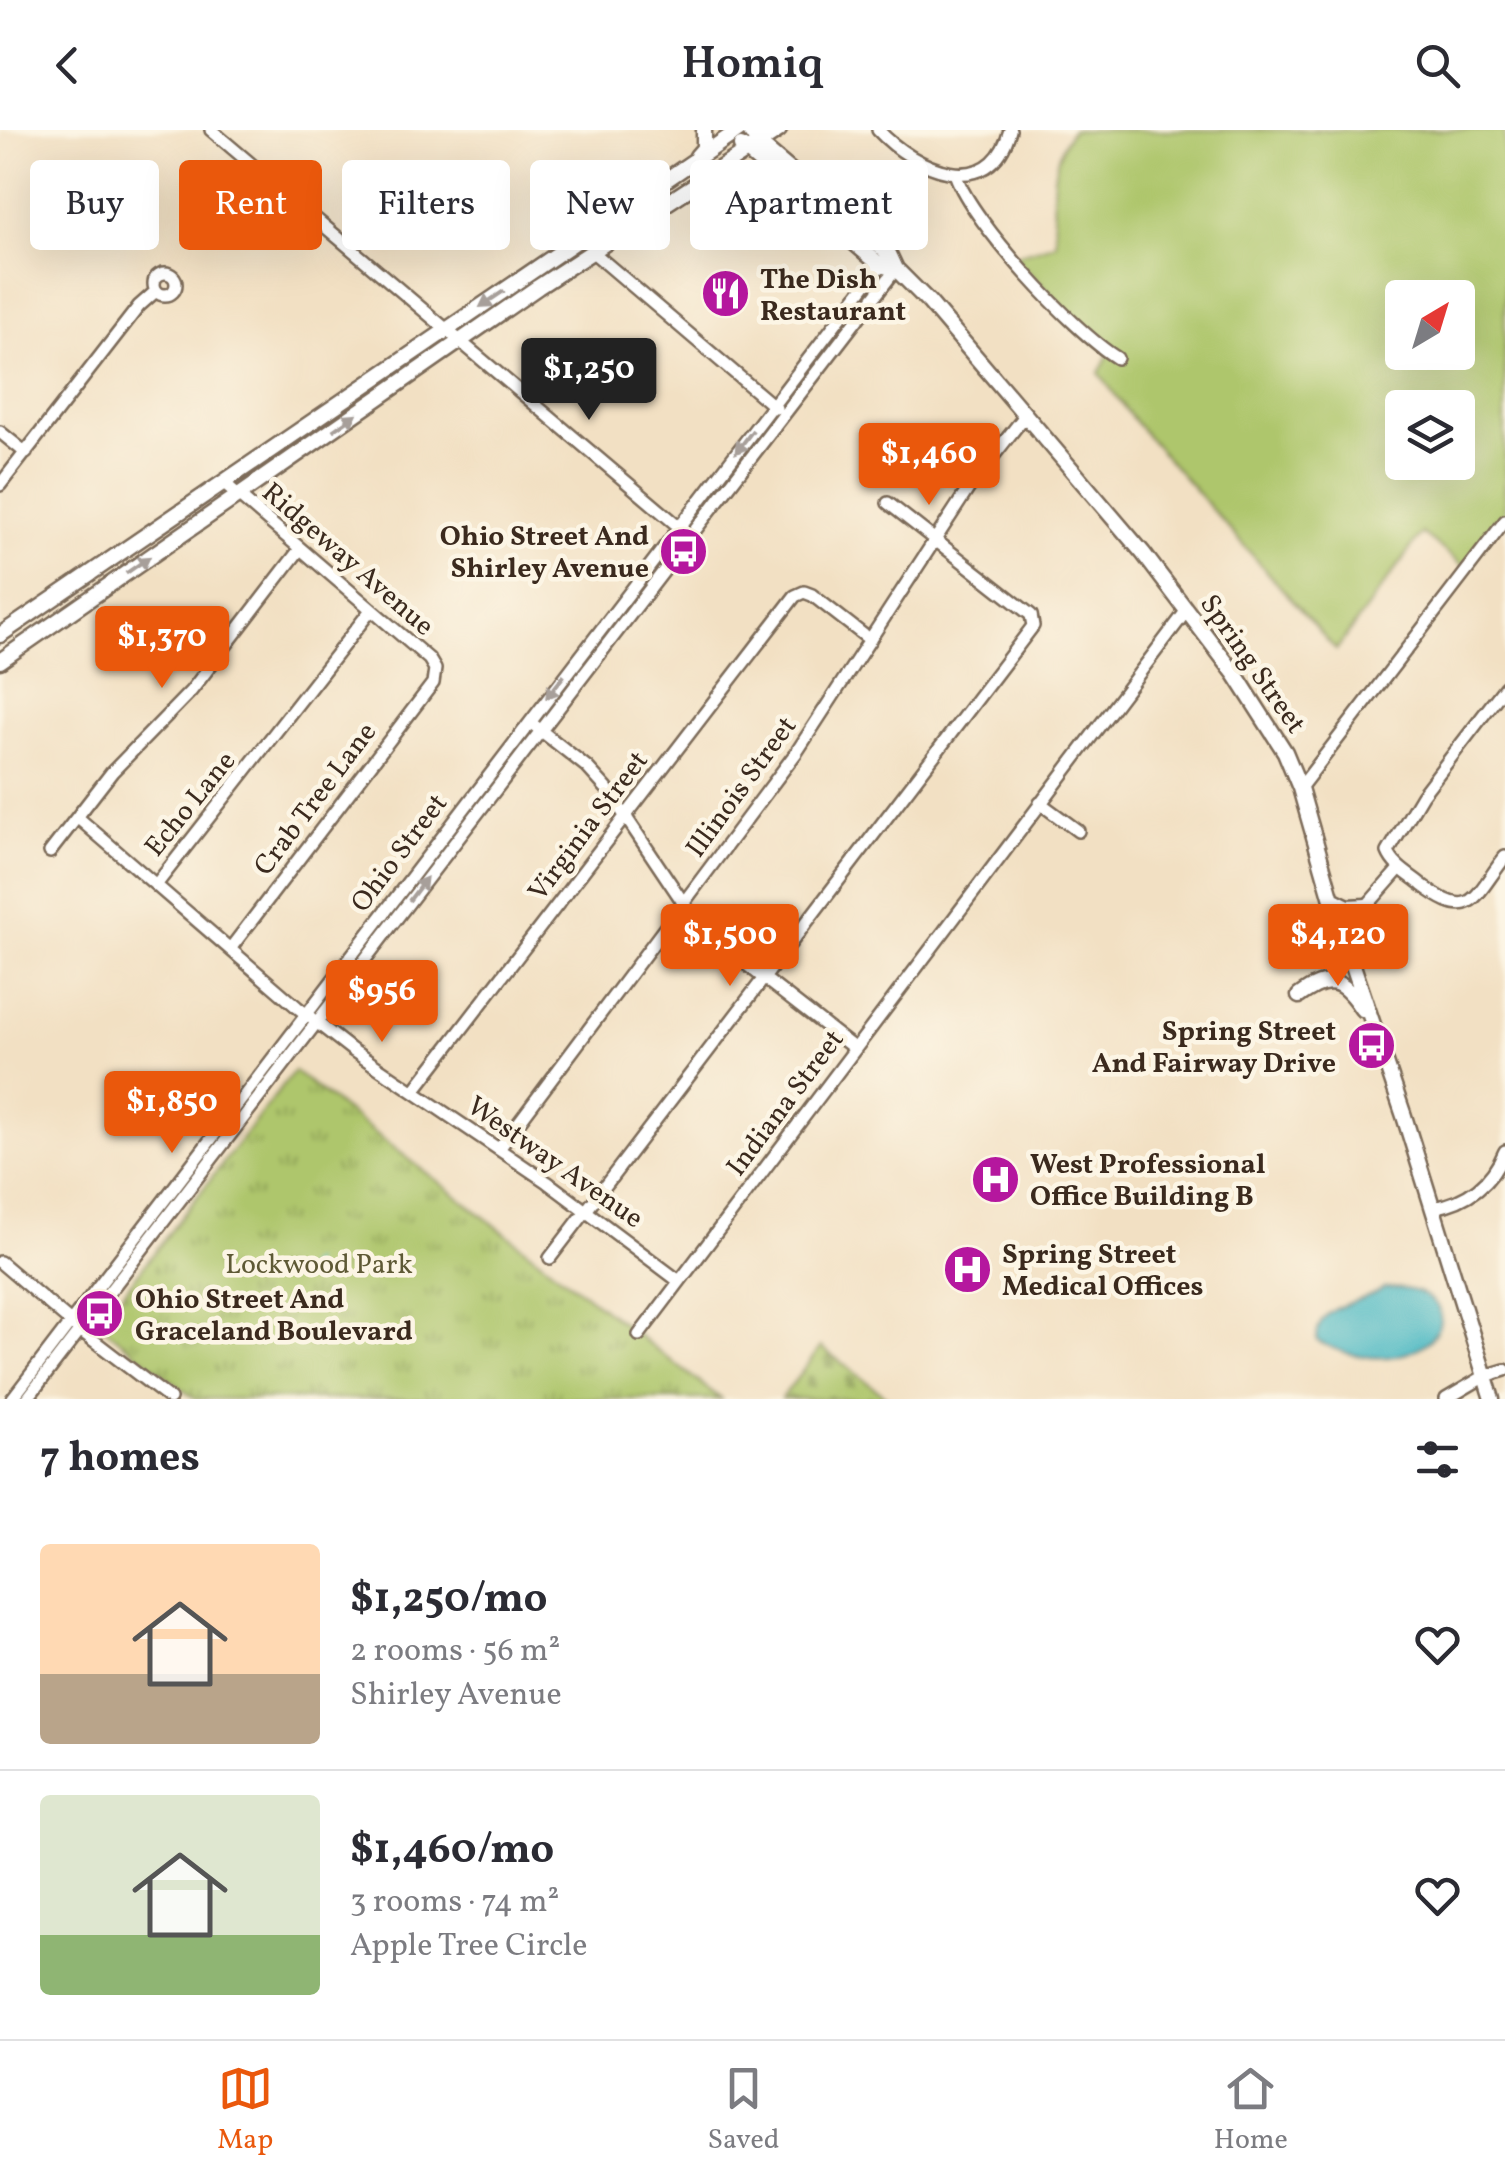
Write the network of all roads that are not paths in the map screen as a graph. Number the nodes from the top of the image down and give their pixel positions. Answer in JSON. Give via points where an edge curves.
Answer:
{"nodes":[{"id":1,"x":211,"y":130,"type":"edge"},
{"id":2,"x":704,"y":130,"type":"edge"},
{"id":3,"x":780,"y":130,"type":"edge"},
{"id":4,"x":878,"y":130,"type":"edge"},
{"id":5,"x":1010,"y":130,"type":"edge"},
{"id":6,"x":731,"y":132,"type":"edge"},
{"id":7,"x":751,"y":141,"type":"edge"},
{"id":8,"x":694,"y":160,"type":"edge"},
{"id":9,"x":695,"y":160,"type":"edge"},
{"id":10,"x":956,"y":176,"type":"junction"},
{"id":11,"x":562,"y":250,"type":"edge"},
{"id":12,"x":570,"y":250,"type":"edge"},
{"id":13,"x":595,"y":250,"type":"edge"},
{"id":14,"x":594,"y":254,"type":"junction"},
{"id":15,"x":888,"y":263,"type":"junction"},
{"id":16,"x":538,"y":287,"type":"junction"},
{"id":17,"x":156,"y":290,"type":"dead end"},
{"id":18,"x":854,"y":300,"type":"junction"},
{"id":19,"x":865,"y":308,"type":"junction"},
{"id":20,"x":447,"y":329,"type":"junction"},
{"id":21,"x":826,"y":335,"type":"junction"},
{"id":22,"x":462,"y":342,"type":"junction"},
{"id":23,"x":839,"y":342,"type":"junction"},
{"id":24,"x":1117,"y":358,"type":"dead end"},
{"id":25,"x":778,"y":410,"type":"junction"},
{"id":26,"x":1024,"y":416,"type":"junction"},
{"id":27,"x":0,"y":432,"type":"edge"},
{"id":28,"x":26,"y":453,"type":"junction"},
{"id":29,"x":223,"y":482,"type":"junction"},
{"id":30,"x":0,"y":485,"type":"edge"},
{"id":31,"x":238,"y":496,"type":"junction"},
{"id":32,"x":888,"y":503,"type":"dead end"},
{"id":33,"x":1505,"y":521,"type":"edge"},
{"id":34,"x":685,"y":531,"type":"junction"},
{"id":35,"x":935,"y":541,"type":"junction"},
{"id":36,"x":300,"y":550,"type":"junction"},
{"id":37,"x":372,"y":610,"type":"junction"},
{"id":38,"x":1187,"y":610,"type":"junction"},
{"id":39,"x":0,"y":635,"type":"edge"},
{"id":40,"x":870,"y":640,"type":"junction"},
{"id":41,"x":0,"y":660,"type":"edge"},
{"id":42,"x":581,"y":665,"type":"junction"},
{"id":43,"x":436,"y":676,"type":"joint"},
{"id":44,"x":1505,"y":687,"type":"edge"},
{"id":45,"x":528,"y":722,"type":"junction"},
{"id":46,"x":540,"y":730,"type":"junction"},
{"id":47,"x":1300,"y":788,"type":"junction"},
{"id":48,"x":1040,"y":803,"type":"junction"},
{"id":49,"x":626,"y":816,"type":"junction"},
{"id":50,"x":77,"y":817,"type":"junction"},
{"id":51,"x":454,"y":820,"type":"junction"},
{"id":52,"x":465,"y":828,"type":"junction"},
{"id":53,"x":1078,"y":831,"type":"dead end"},
{"id":54,"x":50,"y":852,"type":"dead end"},
{"id":55,"x":1505,"y":857,"type":"edge"},
{"id":56,"x":1400,"y":868,"type":"junction"},
{"id":57,"x":1500,"y":873,"type":"edge"},
{"id":58,"x":156,"y":885,"type":"junction"},
{"id":59,"x":1332,"y":899,"type":"junction"},
{"id":60,"x":684,"y":906,"type":"junction"},
{"id":61,"x":1367,"y":906,"type":"junction"},
{"id":62,"x":393,"y":912,"type":"junction"},
{"id":63,"x":1342,"y":934,"type":"junction"},
{"id":64,"x":230,"y":949,"type":"junction"},
{"id":65,"x":763,"y":979,"type":"junction"},
{"id":66,"x":1299,"y":996,"type":"dead end"},
{"id":67,"x":312,"y":1019,"type":"junction"},
{"id":68,"x":1375,"y":1032,"type":"junction"},
{"id":69,"x":855,"y":1049,"type":"junction"},
{"id":70,"x":414,"y":1092,"type":"junction"},
{"id":71,"x":499,"y":1149,"type":"junction"},
{"id":72,"x":1505,"y":1151,"type":"edge"},
{"id":73,"x":1433,"y":1208,"type":"junction"},
{"id":74,"x":586,"y":1212,"type":"junction"},
{"id":75,"x":550,"y":1258,"type":"dead end"},
{"id":76,"x":0,"y":1262,"type":"edge"},
{"id":77,"x":680,"y":1281,"type":"junction"},
{"id":78,"x":75,"y":1326,"type":"junction"},
{"id":79,"x":639,"y":1335,"type":"dead end"},
{"id":80,"x":1505,"y":1370,"type":"edge"},
{"id":81,"x":1485,"y":1376,"type":"junction"},
{"id":82,"x":166,"y":1398,"type":"edge"},
{"id":83,"x":12,"y":1399,"type":"edge"},
{"id":84,"x":27,"y":1399,"type":"edge"},
{"id":85,"x":1446,"y":1399,"type":"edge"},
{"id":86,"x":1492,"y":1399,"type":"edge"}],
"edges":[{"from":1,"to":20,"type":"street"},
{"from":2,"to":8,"type":"main road","via":[[704,148]]},
{"from":3,"to":7,"type":"main road"},
{"from":4,"to":10,"type":"street","via":[[903,153]]},
{"from":5,"to":10,"type":"street","via":[[999,155]]},
{"from":6,"to":7,"type":"main road","name":"Spring Street"},
{"from":6,"to":9,"type":"main road"},
{"from":7,"to":14,"type":"main road"},
{"from":7,"to":15,"type":"main road","name":"Spring Street"},
{"from":10,"to":24,"type":"street","via":[[974,213],[1036,283]]},
{"from":11,"to":20,"type":"main road","one_way":true},
{"from":12,"to":16,"type":"main road"},
{"from":13,"to":14,"type":"main road"},
{"from":14,"to":16,"type":"main road"},
{"from":14,"to":25,"type":"street"},
{"from":15,"to":18,"type":"street"},
{"from":15,"to":19,"type":"street"},
{"from":15,"to":26,"type":"main road","name":"Spring Street"},
{"from":16,"to":22,"type":"main road"},
{"from":17,"to":28,"type":"street"},
{"from":18,"to":19,"type":"street"},
{"from":18,"to":21,"type":"street"},
{"from":19,"to":23,"type":"street"},
{"from":20,"to":22,"type":"street"},
{"from":20,"to":29,"type":"main road"},
{"from":21,"to":23,"type":"street"},
{"from":21,"to":25,"type":"street"},
{"from":31,"to":22,"type":"main road","one_way":true},
{"from":22,"to":34,"type":"street"},
{"from":23,"to":25,"type":"street"},
{"from":25,"to":34,"type":"street","name":"Ohio Street"},
{"from":26,"to":35,"type":"street","name":"Illinois Street"},
{"from":26,"to":38,"type":"main road","name":"Spring Street"},
{"from":27,"to":28,"type":"street"},
{"from":28,"to":30,"type":"street"},
{"from":29,"to":31,"type":"street","name":"Ridgeway Avenue"},
{"from":29,"to":39,"type":"main road"},
{"from":31,"to":36,"type":"street","name":"Ridgeway Avenue"},
{"from":41,"to":31,"type":"main road","one_way":true},
{"from":32,"to":35,"type":"street"},
{"from":33,"to":47,"type":"street"},
{"from":34,"to":42,"type":"street","name":"Ohio Street"},
{"from":35,"to":40,"type":"street","name":"Illinois Street"},
{"from":35,"to":65,"type":"street","via":[[1034,622]]},
{"from":36,"to":37,"type":"street","name":"Ridgeway Avenue"},
{"from":36,"to":50,"type":"street","via":[[191,691]]},
{"from":37,"to":43,"type":"street","name":"Ridgeway Avenue","via":[[429,659]]},
{"from":37,"to":58,"type":"street","name":"Echo Lane"},
{"from":38,"to":47,"type":"main road","name":"Spring Street","via":[[1275,733]]},
{"from":38,"to":48,"type":"street","name":"Indiana Street"},
{"from":40,"to":49,"type":"street","name":"Virginia Street","via":[[812,595],[795,596]]},
{"from":40,"to":60,"type":"street","name":"Illinois Street"},
{"from":42,"to":45,"type":"street","name":"Ohio Street","one_way":true},
{"from":42,"to":46,"type":"street","name":"Ohio Street"},
{"from":43,"to":64,"type":"street","name":"Crab Tree Lane"},
{"from":44,"to":56,"type":"street","via":[[1391,843],[1389,857]]},
{"from":45,"to":46,"type":"street"},
{"from":45,"to":51,"type":"street","name":"Ohio Street"},
{"from":46,"to":49,"type":"street","via":[[598,777]]},
{"from":46,"to":52,"type":"street","name":"Ohio Street"},
{"from":47,"to":59,"type":"main road","name":"Spring Street"},
{"from":48,"to":53,"type":"street"},
{"from":48,"to":69,"type":"street","name":"Indiana Street"},
{"from":49,"to":60,"type":"street"},
{"from":49,"to":70,"type":"street","name":"Virginia Street"},
{"from":50,"to":54,"type":"street"},
{"from":50,"to":58,"type":"street","name":"Westway Avenue"},
{"from":51,"to":52,"type":"street"},
{"from":51,"to":62,"type":"street","name":"Ohio Street"},
{"from":62,"to":52,"type":"street","name":"Ohio Street","one_way":true},
{"from":55,"to":57,"type":"street"},
{"from":56,"to":57,"type":"street","via":[[1456,906]]},
{"from":56,"to":61,"type":"street"},
{"from":58,"to":64,"type":"street","name":"Westway Avenue"},
{"from":59,"to":61,"type":"main road"},
{"from":59,"to":63,"type":"main road","name":"Spring Street"},
{"from":60,"to":65,"type":"street","via":[[712,941]]},
{"from":60,"to":71,"type":"street","name":"Illinois Street"},
{"from":61,"to":63,"type":"street"},
{"from":62,"to":67,"type":"street","name":"Ohio Street"},
{"from":63,"to":68,"type":"main road","name":"Spring Street"},
{"from":64,"to":67,"type":"street","name":"Westway Avenue"},
{"from":65,"to":69,"type":"street"},
{"from":65,"to":74,"type":"street"},
{"from":66,"to":68,"type":"main road","via":[[1336,982]]},
{"from":67,"to":70,"type":"street","name":"Westway Avenue"},
{"from":67,"to":78,"type":"street","name":"Ohio Street"},
{"from":68,"to":73,"type":"main road","name":"Spring Street"},
{"from":69,"to":77,"type":"street","name":"Indiana Street"},
{"from":70,"to":71,"type":"street","name":"Westway Avenue"},
{"from":71,"to":74,"type":"street","name":"Westway Avenue"},
{"from":72,"to":73,"type":"street","via":[[1475,1192]]},
{"from":73,"to":81,"type":"main road","name":"Spring Street"},
{"from":74,"to":75,"type":"street"},
{"from":74,"to":77,"type":"street","name":"Westway Avenue"},
{"from":76,"to":78,"type":"street"},
{"from":77,"to":79,"type":"street","name":"Indiana Street"},
{"from":78,"to":82,"type":"street"},
{"from":78,"to":83,"type":"street","name":"Ohio Street"},
{"from":78,"to":84,"type":"street","name":"Ohio Street"},
{"from":80,"to":81,"type":"street"},
{"from":81,"to":85,"type":"street"},
{"from":81,"to":86,"type":"main road","name":"Spring Street"}]}
